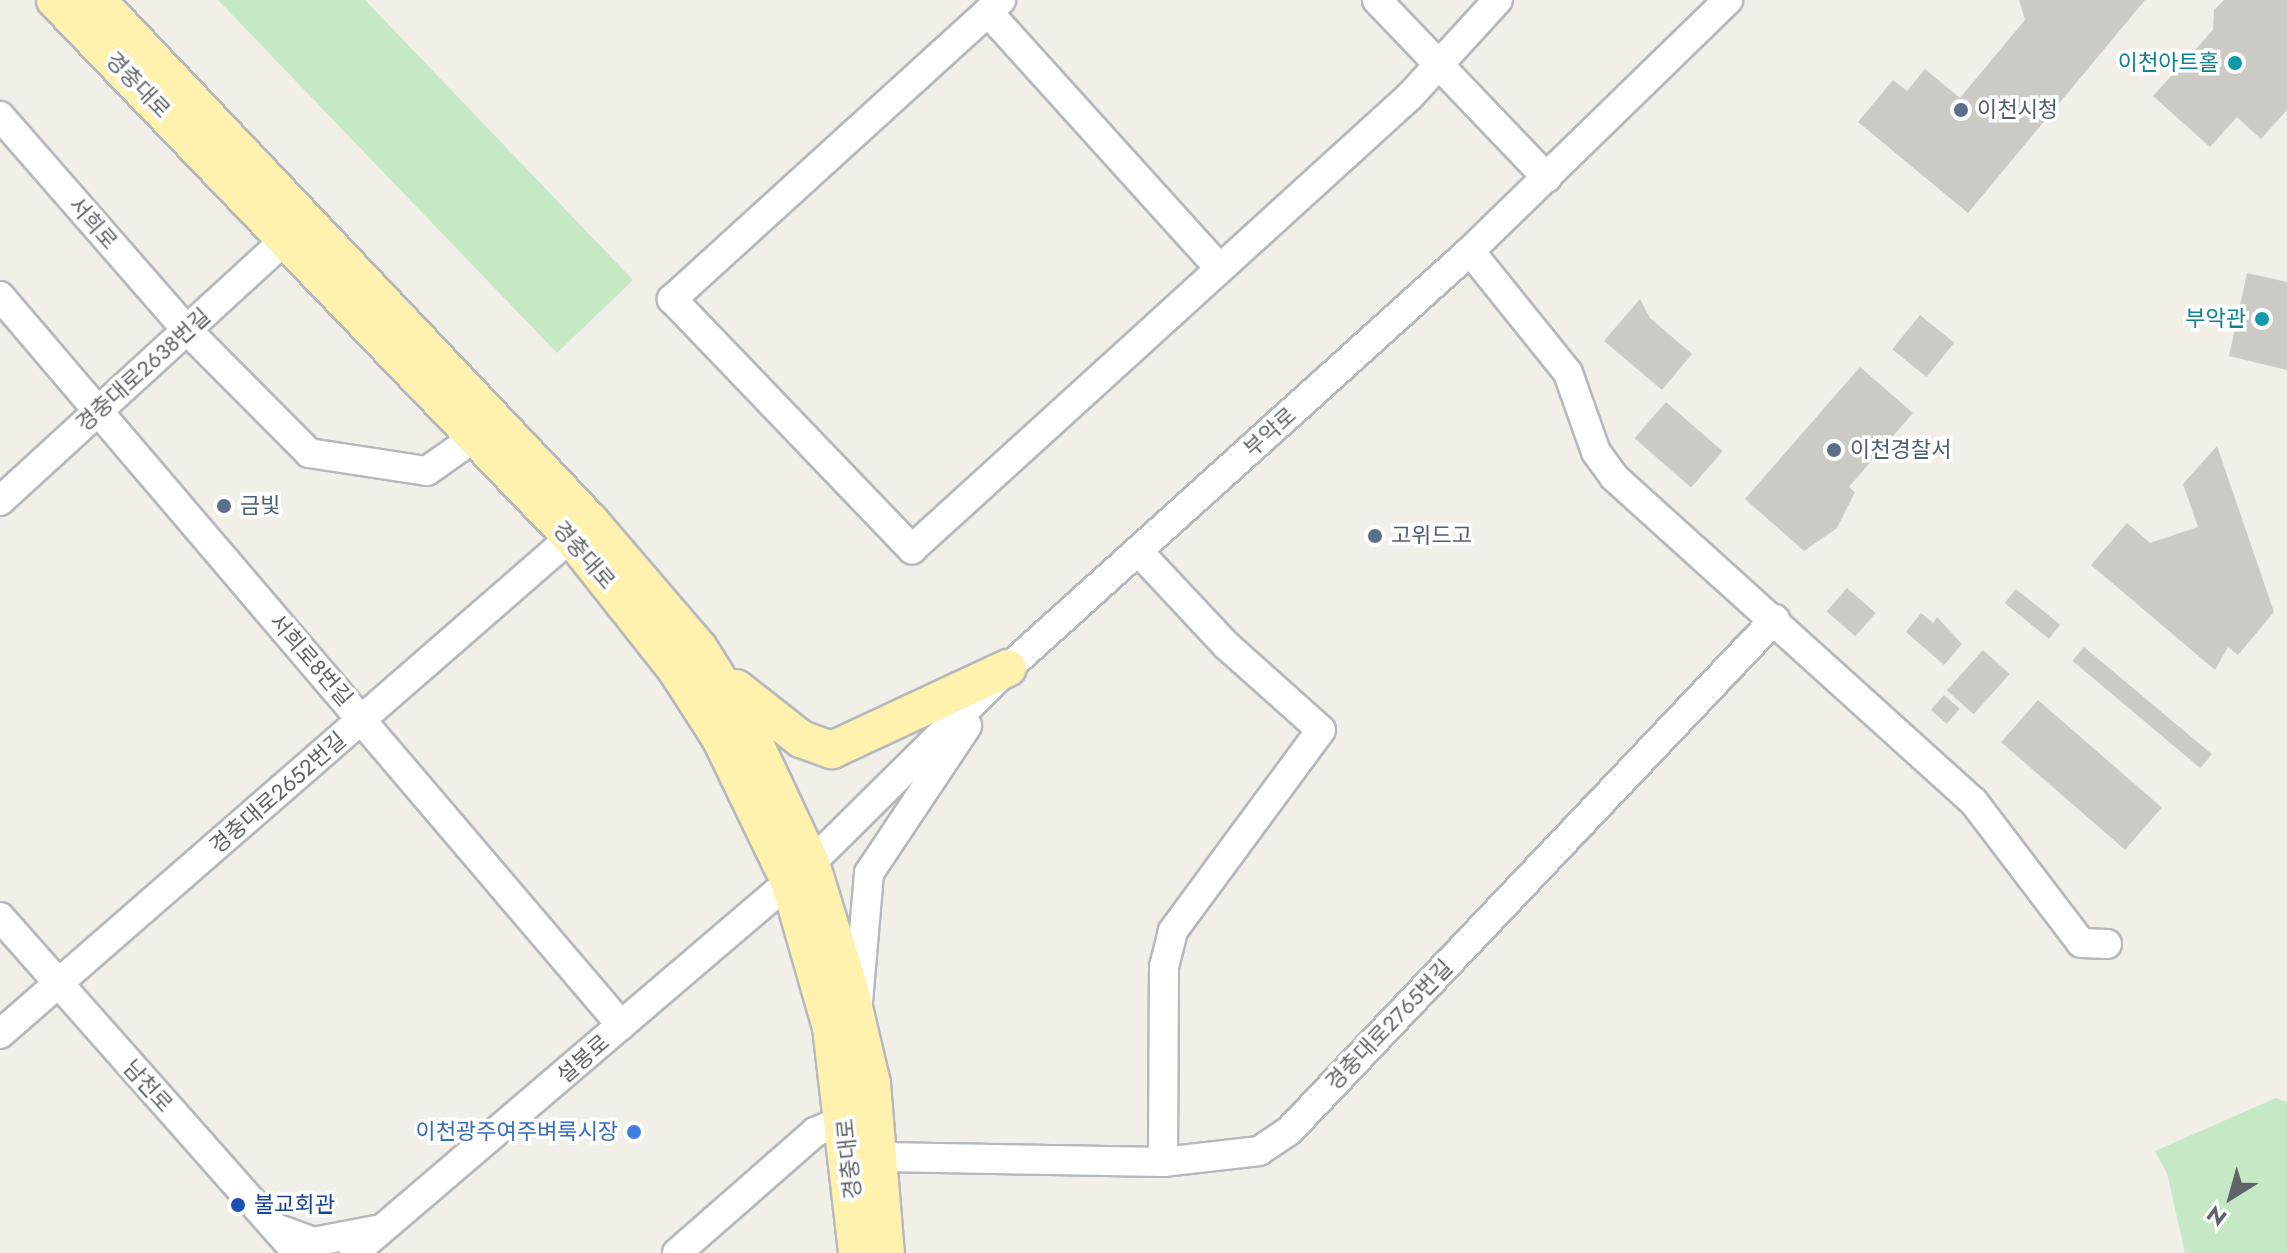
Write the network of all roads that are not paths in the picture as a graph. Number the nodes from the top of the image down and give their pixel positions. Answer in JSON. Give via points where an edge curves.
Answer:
{"nodes":[{"id":1,"x":55,"y":0,"type":"edge"},
{"id":2,"x":97,"y":0,"type":"edge"},
{"id":3,"x":1377,"y":0,"type":"edge"},
{"id":4,"x":1498,"y":0,"type":"edge"},
{"id":5,"x":1728,"y":0,"type":"edge"},
{"id":6,"x":995,"y":6,"type":"edge"},
{"id":7,"x":1437,"y":63,"type":"junction"},
{"id":8,"x":0,"y":116,"type":"edge"},
{"id":9,"x":1547,"y":178,"type":"junction"},
{"id":10,"x":287,"y":238,"type":"junction"},
{"id":11,"x":1470,"y":251,"type":"junction"},
{"id":12,"x":1220,"y":269,"type":"junction"},
{"id":13,"x":0,"y":296,"type":"edge"},
{"id":14,"x":187,"y":330,"type":"junction"},
{"id":15,"x":95,"y":413,"type":"junction"},
{"id":16,"x":475,"y":437,"type":"junction"},
{"id":17,"x":0,"y":501,"type":"edge"},
{"id":18,"x":571,"y":537,"type":"junction"},
{"id":19,"x":1138,"y":551,"type":"junction"},
{"id":20,"x":1775,"y":619,"type":"junction"},
{"id":21,"x":699,"y":648,"type":"junction"},
{"id":22,"x":1008,"y":668,"type":"junction"},
{"id":23,"x":363,"y":719,"type":"junction"},
{"id":24,"x":800,"y":872,"type":"junction"},
{"id":25,"x":0,"y":917,"type":"edge"},
{"id":26,"x":2107,"y":944,"type":"dead end"},
{"id":27,"x":57,"y":985,"type":"junction"},
{"id":28,"x":857,"y":1018,"type":"junction"},
{"id":29,"x":621,"y":1025,"type":"junction"},
{"id":30,"x":0,"y":1034,"type":"edge"},
{"id":31,"x":845,"y":1119,"type":"junction"},
{"id":32,"x":882,"y":1157,"type":"junction"},
{"id":33,"x":1163,"y":1162,"type":"junction"},
{"id":34,"x":278,"y":1240,"type":"edge"},
{"id":35,"x":380,"y":1240,"type":"edge"},
{"id":36,"x":297,"y":1253,"type":"edge"},
{"id":37,"x":354,"y":1253,"type":"edge"},
{"id":38,"x":677,"y":1253,"type":"edge"},
{"id":39,"x":857,"y":1253,"type":"edge"},
{"id":40,"x":886,"y":1253,"type":"edge"}],
"edges":[{"from":1,"to":10,"type":"main road","name":"경충대로"},
{"from":2,"to":21,"type":"main road","name":"경충대로","via":[[590,521]]},
{"from":3,"to":7,"type":"street"},
{"from":4,"to":7,"type":"street"},
{"from":5,"to":9,"type":"street","name":"부악로"},
{"from":6,"to":12,"type":"street"},
{"from":6,"to":12,"type":"street","via":[[672,299],[912,549]]},
{"from":7,"to":9,"type":"street"},
{"from":7,"to":12,"type":"street"},
{"from":8,"to":14,"type":"street","name":"서희로"},
{"from":9,"to":11,"type":"street","name":"부악로"},
{"from":10,"to":14,"type":"street","name":"경충대로2638번길"},
{"from":10,"to":16,"type":"main road","name":"경충대로"},
{"from":11,"to":19,"type":"street","name":"부악로"},
{"from":11,"to":20,"type":"street","via":[[1568,373],[1596,452],[1614,477]]},
{"from":13,"to":15,"type":"street","name":"서희로8번길"},
{"from":14,"to":15,"type":"street","name":"경충대로2638번길"},
{"from":14,"to":16,"type":"street","via":[[318,456],[427,471]]},
{"from":15,"to":17,"type":"street","name":"경충대로2638번길"},
{"from":15,"to":23,"type":"street","name":"서희로8번길"},
{"from":16,"to":18,"type":"main road","name":"경충대로"},
{"from":18,"to":23,"type":"street","name":"경충대로2652번길"},
{"from":18,"to":24,"type":"main road","name":"경충대로","via":[[629,606],[720,738]]},
{"from":19,"to":22,"type":"street","name":"부악로"},
{"from":19,"to":33,"type":"street","via":[[1226,645],[1321,730],[1173,931],[1164,966]]},
{"from":20,"to":26,"type":"street","via":[[1973,801],[2081,943]]},
{"from":20,"to":33,"type":"street","name":"경충대로2765번길","via":[[1289,1131],[1233,1158]]},
{"from":21,"to":22,"type":"main road","via":[[758,711],[832,750]]},
{"from":21,"to":24,"type":"main road","name":"경충대로","via":[[743,718]]},
{"from":22,"to":24,"type":"street","name":"부악로"},
{"from":22,"to":28,"type":"street","via":[[869,873]]},
{"from":23,"to":27,"type":"street","name":"경충대로2652번길"},
{"from":23,"to":29,"type":"street","name":"서희로8번길"},
{"from":24,"to":28,"type":"main road","name":"경충대로"},
{"from":24,"to":29,"type":"street","name":"설봉로"},
{"from":24,"to":31,"type":"main road","name":"경충대로"},
{"from":25,"to":27,"type":"street","name":"남천로"},
{"from":27,"to":30,"type":"street","name":"경충대로2652번길"},
{"from":27,"to":34,"type":"street","name":"남천로"},
{"from":28,"to":32,"type":"main road","name":"경충대로"},
{"from":29,"to":35,"type":"street","name":"설봉로"},
{"from":31,"to":38,"type":"street","via":[[815,1132]]},
{"from":31,"to":39,"type":"main road","name":"경충대로"},
{"from":32,"to":33,"type":"street","name":"경충대로2765번길"},
{"from":32,"to":40,"type":"main road","name":"경충대로"},
{"from":34,"to":35,"type":"street"},
{"from":34,"to":36,"type":"street","name":"남천로"},
{"from":35,"to":37,"type":"street","name":"설봉로"}]}
